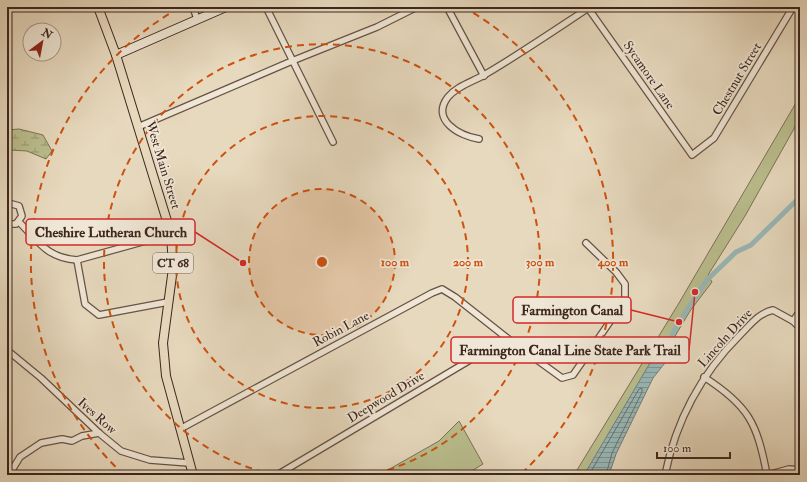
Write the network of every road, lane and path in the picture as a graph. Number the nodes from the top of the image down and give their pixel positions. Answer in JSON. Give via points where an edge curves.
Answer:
{"nodes":[{"id":1,"x":98,"y":7,"type":"edge"},
{"id":2,"x":193,"y":7,"type":"edge"},
{"id":3,"x":226,"y":7,"type":"edge"},
{"id":4,"x":266,"y":7,"type":"edge"},
{"id":5,"x":417,"y":7,"type":"edge"},
{"id":6,"x":446,"y":7,"type":"edge"},
{"id":7,"x":792,"y":7,"type":"edge"},
{"id":8,"x":589,"y":8,"type":"edge"},
{"id":9,"x":198,"y":19,"type":"junction"},
{"id":10,"x":116,"y":55,"type":"junction"},
{"id":11,"x":292,"y":61,"type":"junction"},
{"id":12,"x":484,"y":76,"type":"junction"},
{"id":13,"x":138,"y":127,"type":"junction"},
{"id":14,"x":479,"y":139,"type":"dead end"},
{"id":15,"x":333,"y":142,"type":"dead end"},
{"id":16,"x":692,"y":155,"type":"joint"},
{"id":17,"x":7,"y":205,"type":"edge"},
{"id":18,"x":19,"y":222,"type":"junction"},
{"id":19,"x":7,"y":224,"type":"edge"},
{"id":20,"x":172,"y":234,"type":"junction"},
{"id":21,"x":586,"y":243,"type":"dead end"},
{"id":22,"x":77,"y":260,"type":"junction"},
{"id":23,"x":168,"y":302,"type":"junction"},
{"id":24,"x":800,"y":311,"type":"edge"},
{"id":25,"x":793,"y":321,"type":"junction"},
{"id":26,"x":800,"y":328,"type":"edge"},
{"id":27,"x":507,"y":338,"type":"junction"},
{"id":28,"x":7,"y":350,"type":"edge"},
{"id":29,"x":704,"y":377,"type":"junction"},
{"id":30,"x":180,"y":429,"type":"junction"},
{"id":31,"x":99,"y":433,"type":"junction"},
{"id":32,"x":189,"y":463,"type":"junction"},
{"id":33,"x":800,"y":470,"type":"edge"},
{"id":34,"x":9,"y":475,"type":"edge"},
{"id":35,"x":193,"y":475,"type":"edge"},
{"id":36,"x":277,"y":475,"type":"edge"},
{"id":37,"x":665,"y":475,"type":"edge"},
{"id":38,"x":767,"y":475,"type":"edge"}],
"edges":[{"from":1,"to":10,"type":"main road","name":"West Main Street","number":"CT 68"},
{"from":2,"to":9,"type":"street"},
{"from":3,"to":9,"type":"street"},
{"from":4,"to":11,"type":"street"},
{"from":5,"to":11,"type":"street","via":[[377,27]]},
{"from":6,"to":12,"type":"street"},
{"from":7,"to":16,"type":"street","name":"Chestnut Street","via":[[714,138]]},
{"from":8,"to":12,"type":"street"},
{"from":8,"to":16,"type":"street","name":"Sycamore Lane"},
{"from":9,"to":10,"type":"street"},
{"from":10,"to":13,"type":"main road","name":"West Main Street","number":"CT 68"},
{"from":11,"to":13,"type":"street"},
{"from":11,"to":15,"type":"street"},
{"from":12,"to":14,"type":"street","via":[[454,90],[446,99],[443,109],[445,120],[453,130],[465,137]]},
{"from":13,"to":20,"type":"main road","name":"West Main Street","number":"CT 68"},
{"from":17,"to":18,"type":"street","via":[[15,204],[21,209],[22,216]]},
{"from":18,"to":19,"type":"street"},
{"from":18,"to":22,"type":"street","via":[[49,253],[64,259]]},
{"from":20,"to":22,"type":"street"},
{"from":20,"to":23,"type":"main road","name":"West Main Street","number":"CT 68","via":[[173,268]]},
{"from":21,"to":27,"type":"street","via":[[625,284],[625,300],[573,375],[562,378]]},
{"from":22,"to":23,"type":"street","via":[[85,304],[99,315]]},
{"from":23,"to":30,"type":"main road","name":"West Main Street","number":"CT 68","via":[[163,343],[166,376]]},
{"from":24,"to":25,"type":"street"},
{"from":25,"to":26,"type":"street","name":"Lincoln Drive"},
{"from":25,"to":29,"type":"street","name":"Lincoln Drive","via":[[773,310],[763,312],[727,348]]},
{"from":27,"to":30,"type":"street","name":"Robin Lane","via":[[442,289],[432,292]]},
{"from":27,"to":36,"type":"street","name":"Deepwood Drive"},
{"from":28,"to":31,"type":"street","name":"Ives Row"},
{"from":29,"to":37,"type":"street","name":"Lincoln Drive","via":[[689,401],[676,430]]},
{"from":29,"to":38,"type":"street","via":[[728,392],[742,406],[761,444]]},
{"from":30,"to":32,"type":"main road","name":"West Main Street","number":"CT 68"},
{"from":31,"to":32,"type":"street","name":"Ives Row","via":[[121,451],[150,460]]},
{"from":31,"to":34,"type":"street","via":[[72,441],[41,443],[20,457]]},
{"from":32,"to":35,"type":"main road","name":"West Main Street","number":"CT 68"},
{"from":33,"to":38,"type":"street","via":[[789,469]]}]}
